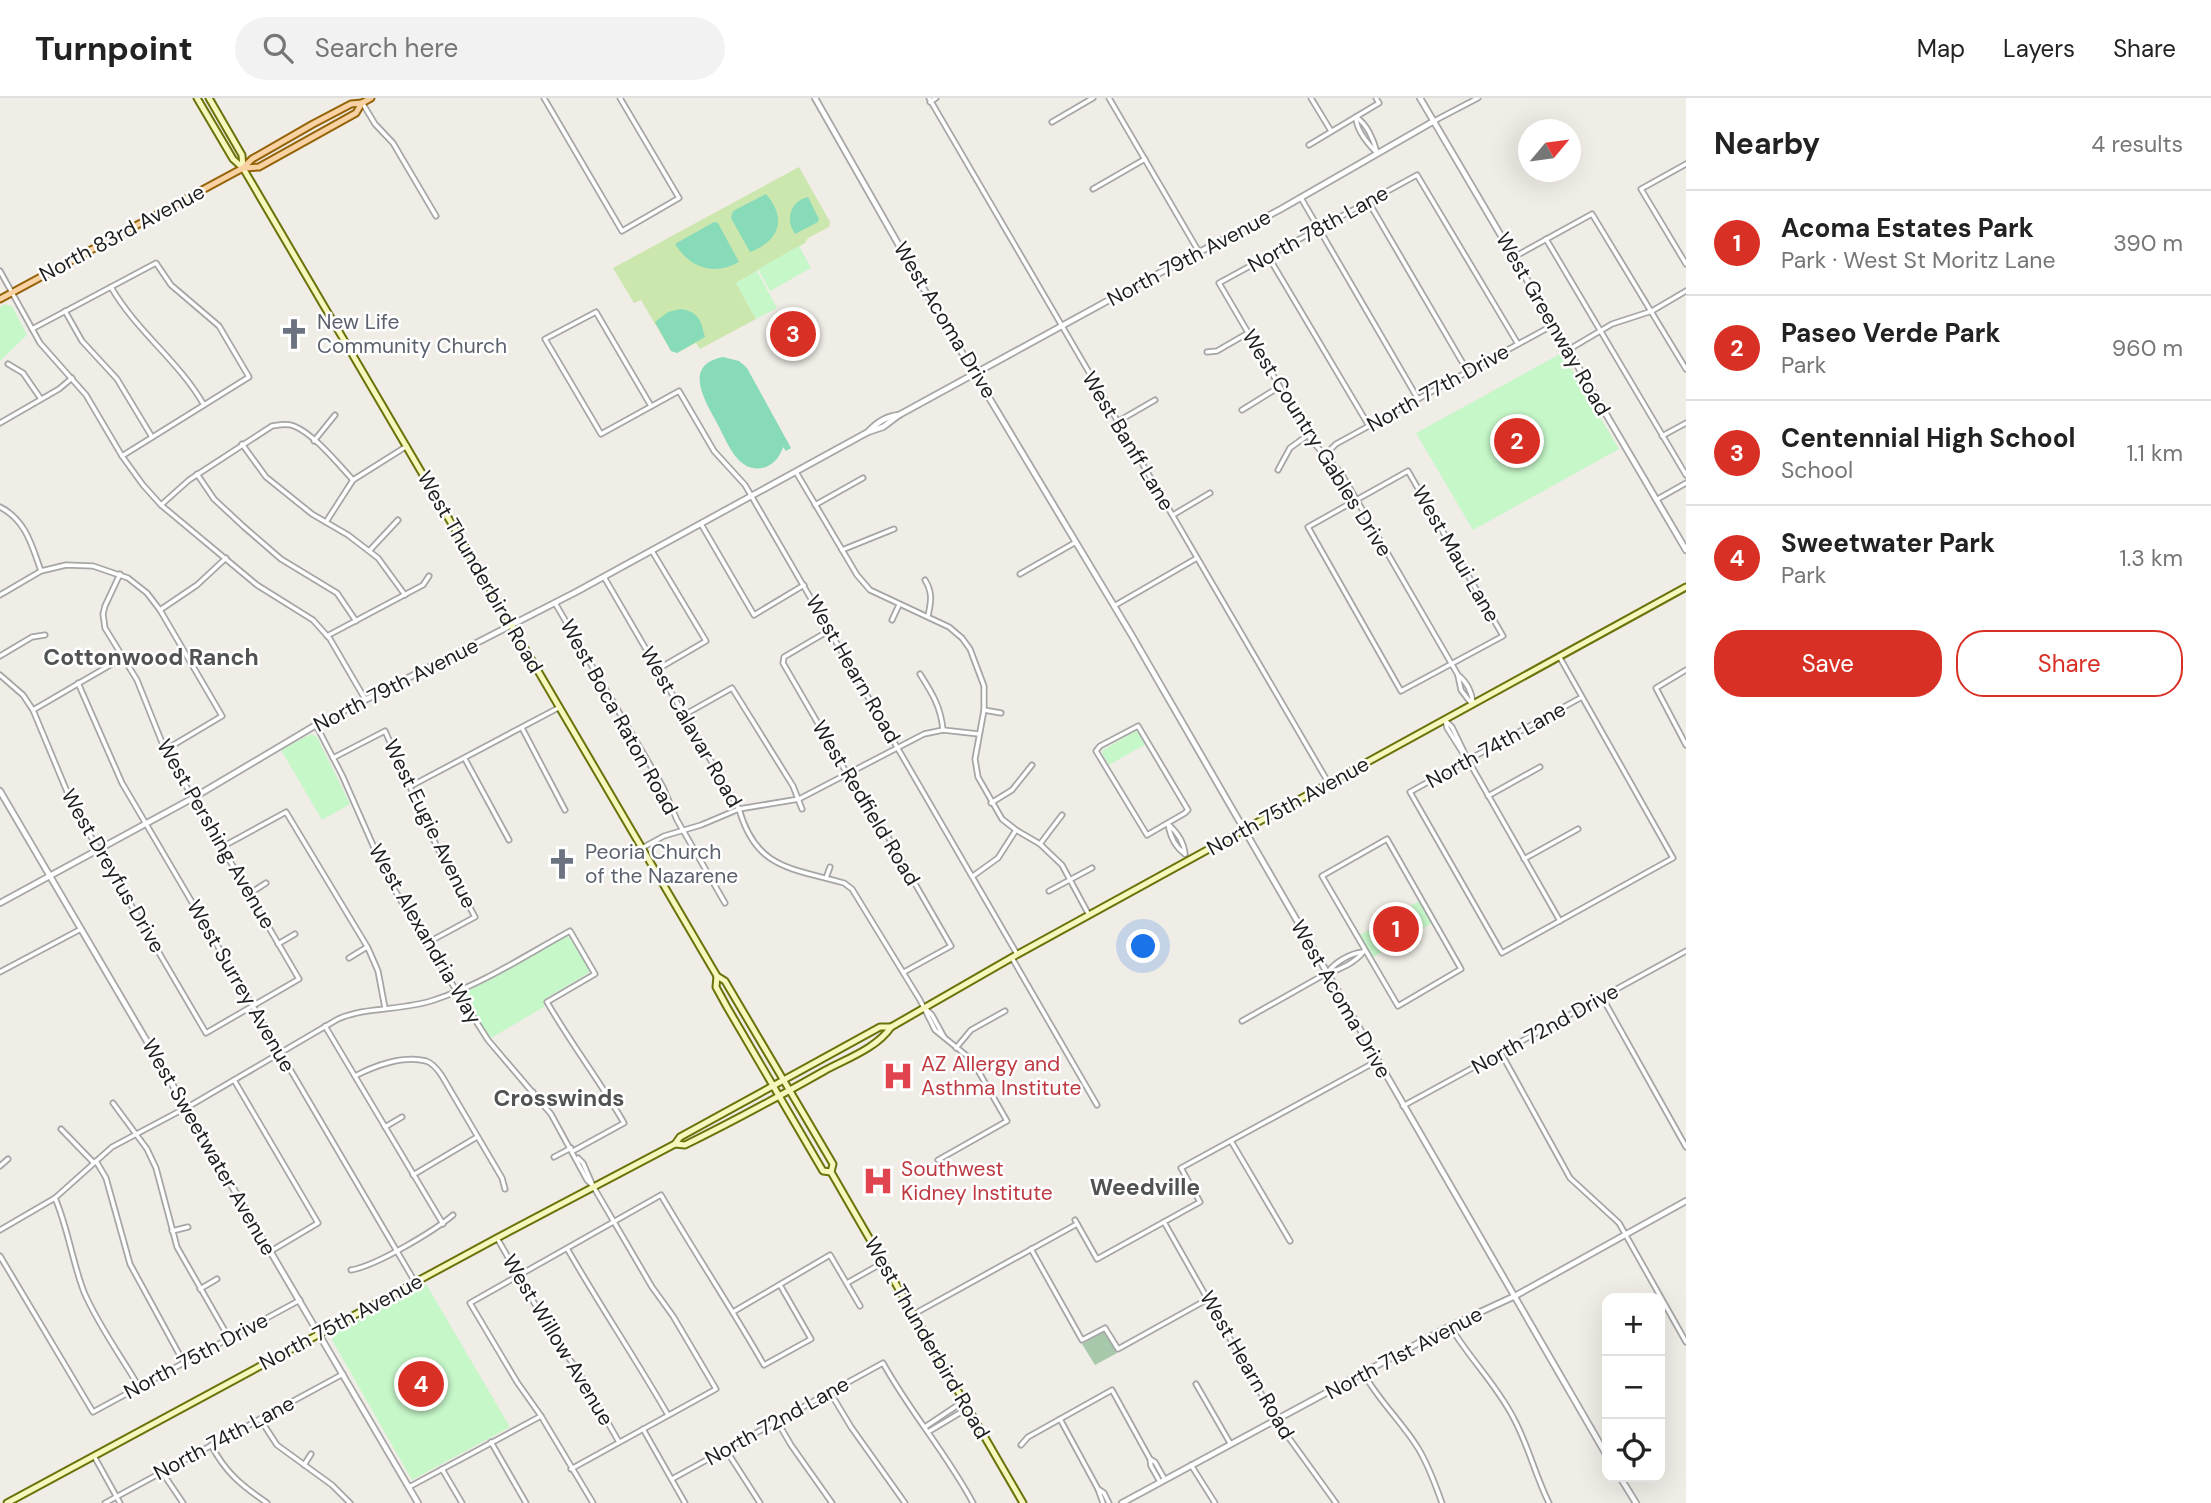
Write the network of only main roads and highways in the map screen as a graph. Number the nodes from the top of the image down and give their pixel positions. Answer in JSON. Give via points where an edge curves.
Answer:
{"nodes":[{"id":1,"x":197,"y":98,"type":"edge"},
{"id":2,"x":209,"y":98,"type":"edge"},
{"id":3,"x":372,"y":98,"type":"edge"},
{"id":4,"x":362,"y":103,"type":"junction"},
{"id":5,"x":243,"y":168,"type":"junction"},
{"id":6,"x":0,"y":299,"type":"edge"},
{"id":7,"x":1686,"y":587,"type":"edge"},
{"id":8,"x":717,"y":976,"type":"junction"},
{"id":9,"x":891,"y":1027,"type":"junction"},
{"id":10,"x":785,"y":1080,"type":"junction"},
{"id":11,"x":774,"y":1086,"type":"junction"},
{"id":12,"x":791,"y":1090,"type":"junction"},
{"id":13,"x":780,"y":1096,"type":"junction"},
{"id":14,"x":675,"y":1144,"type":"junction"},
{"id":15,"x":831,"y":1172,"type":"junction"},
{"id":16,"x":7,"y":1503,"type":"edge"},
{"id":17,"x":1023,"y":1503,"type":"edge"}],
"edges":[{"from":1,"to":5,"type":"main road","name":"West Thunderbird Road"},
{"from":2,"to":5,"type":"main road","name":"West Thunderbird Road","via":[[242,155]]},
{"from":3,"to":4,"type":"main road","name":"North 83rd Avenue"},
{"from":4,"to":5,"type":"main road","name":"North 83rd Avenue","via":[[313,124]]},
{"from":4,"to":5,"type":"main road","name":"North 83rd Avenue","via":[[356,113],[259,167]]},
{"from":5,"to":6,"type":"main road","name":"North 83rd Avenue"},
{"from":5,"to":8,"type":"main road","name":"West Thunderbird Road"},
{"from":7,"to":9,"type":"main road","name":"North 75th Avenue"},
{"from":8,"to":10,"type":"main road","name":"West Thunderbird Road","via":[[725,981]]},
{"from":8,"to":11,"type":"main road","name":"West Thunderbird Road","via":[[716,987]]},
{"from":9,"to":10,"type":"main road","name":"North 75th Avenue","via":[[880,1027]]},
{"from":9,"to":12,"type":"main road","name":"North 75th Avenue","via":[[886,1035]]},
{"from":10,"to":11,"type":"main road","name":"North 75th Avenue"},
{"from":10,"to":12,"type":"main road","name":"West Thunderbird Road"},
{"from":11,"to":13,"type":"main road","name":"West Thunderbird Road"},
{"from":11,"to":14,"type":"main road","name":"North 75th Avenue"},
{"from":12,"to":13,"type":"main road","name":"North 75th Avenue"},
{"from":12,"to":15,"type":"main road","name":"West Thunderbird Road","via":[[833,1164]]},
{"from":13,"to":14,"type":"main road","name":"North 75th Avenue","via":[[685,1145]]},
{"from":13,"to":15,"type":"main road","name":"West Thunderbird Road","via":[[823,1171]]},
{"from":14,"to":16,"type":"main road","name":"North 75th Avenue"},
{"from":15,"to":17,"type":"main road","name":"West Thunderbird Road"}]}
